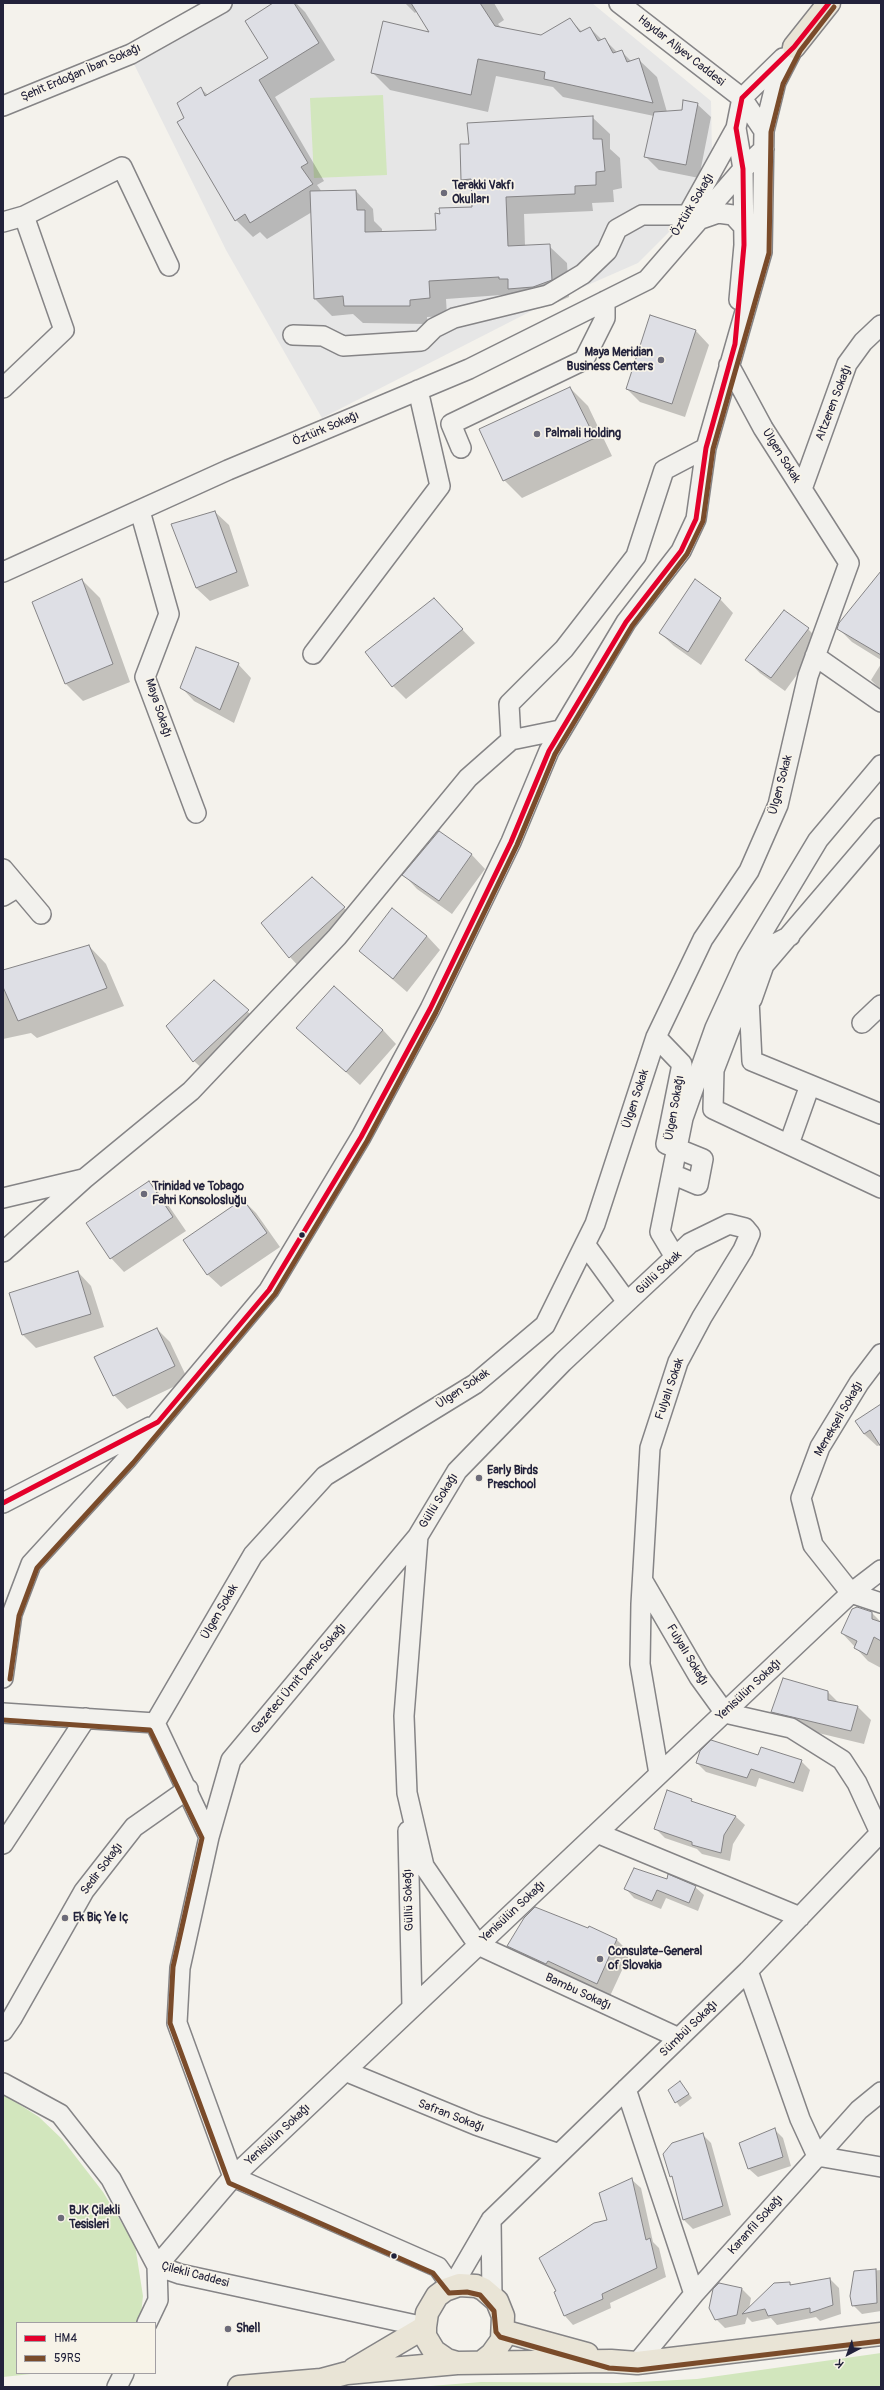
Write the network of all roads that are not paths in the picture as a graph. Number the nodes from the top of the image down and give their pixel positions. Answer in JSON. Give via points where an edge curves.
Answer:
{"nodes":[{"id":1,"x":222,"y":3,"type":"edge"},
{"id":2,"x":619,"y":3,"type":"edge"},
{"id":3,"x":829,"y":3,"type":"edge"},
{"id":4,"x":198,"y":8,"type":"edge"},
{"id":5,"x":794,"y":47,"type":"junction"},
{"id":6,"x":742,"y":98,"type":"junction"},
{"id":7,"x":3,"y":106,"type":"edge"},
{"id":8,"x":736,"y":128,"type":"junction"},
{"id":9,"x":764,"y":140,"type":"junction"},
{"id":10,"x":742,"y":169,"type":"junction"},
{"id":11,"x":24,"y":216,"type":"junction"},
{"id":12,"x":693,"y":217,"type":"junction"},
{"id":13,"x":3,"y":222,"type":"edge"},
{"id":14,"x":744,"y":227,"type":"junction"},
{"id":15,"x":170,"y":266,"type":"dead end"},
{"id":16,"x":605,"y":301,"type":"junction"},
{"id":17,"x":881,"y":325,"type":"edge"},
{"id":18,"x":293,"y":335,"type":"dead end"},
{"id":19,"x":735,"y":344,"type":"junction"},
{"id":20,"x":729,"y":365,"type":"junction"},
{"id":21,"x":3,"y":388,"type":"edge"},
{"id":22,"x":418,"y":390,"type":"junction"},
{"id":23,"x":461,"y":448,"type":"dead end"},
{"id":24,"x":706,"y":448,"type":"junction"},
{"id":25,"x":802,"y":489,"type":"junction"},
{"id":26,"x":140,"y":511,"type":"junction"},
{"id":27,"x":3,"y":572,"type":"edge"},
{"id":28,"x":313,"y":654,"type":"dead end"},
{"id":29,"x":815,"y":656,"type":"junction"},
{"id":30,"x":881,"y":702,"type":"edge"},
{"id":31,"x":560,"y":730,"type":"junction"},
{"id":32,"x":512,"y":740,"type":"junction"},
{"id":33,"x":881,"y":765,"type":"edge"},
{"id":34,"x":196,"y":813,"type":"dead end"},
{"id":35,"x":881,"y":828,"type":"edge"},
{"id":36,"x":3,"y":869,"type":"edge"},
{"id":37,"x":11,"y":892,"type":"edge"},
{"id":38,"x":41,"y":914,"type":"dead end"},
{"id":39,"x":790,"y":936,"type":"junction"},
{"id":40,"x":747,"y":958,"type":"junction"},
{"id":41,"x":748,"y":982,"type":"junction"},
{"id":42,"x":881,"y":1005,"type":"edge"},
{"id":43,"x":749,"y":1008,"type":"junction"},
{"id":44,"x":862,"y":1023,"type":"dead end"},
{"id":45,"x":656,"y":1037,"type":"junction"},
{"id":46,"x":810,"y":1085,"type":"junction"},
{"id":47,"x":881,"y":1114,"type":"edge"},
{"id":48,"x":789,"y":1144,"type":"junction"},
{"id":49,"x":677,"y":1148,"type":"junction"},
{"id":50,"x":672,"y":1174,"type":"junction"},
{"id":51,"x":84,"y":1179,"type":"junction"},
{"id":52,"x":880,"y":1183,"type":"edge"},
{"id":53,"x":3,"y":1198,"type":"edge"},
{"id":54,"x":690,"y":1243,"type":"joint"},
{"id":55,"x":585,"y":1244,"type":"junction"},
{"id":56,"x":3,"y":1252,"type":"edge"},
{"id":57,"x":675,"y":1257,"type":"junction"},
{"id":58,"x":627,"y":1302,"type":"junction"},
{"id":59,"x":881,"y":1354,"type":"edge"},
{"id":60,"x":158,"y":1422,"type":"junction"},
{"id":61,"x":3,"y":1503,"type":"edge"},
{"id":62,"x":418,"y":1536,"type":"junction"},
{"id":63,"x":881,"y":1570,"type":"edge"},
{"id":64,"x":643,"y":1581,"type":"junction"},
{"id":65,"x":851,"y":1593,"type":"junction"},
{"id":66,"x":881,"y":1603,"type":"edge"},
{"id":67,"x":3,"y":1678,"type":"edge"},
{"id":68,"x":3,"y":1713,"type":"edge"},
{"id":69,"x":725,"y":1713,"type":"junction"},
{"id":70,"x":86,"y":1718,"type":"junction"},
{"id":71,"x":155,"y":1723,"type":"junction"},
{"id":72,"x":659,"y":1774,"type":"junction"},
{"id":73,"x":188,"y":1789,"type":"junction"},
{"id":74,"x":407,"y":1794,"type":"junction"},
{"id":75,"x":597,"y":1833,"type":"junction"},
{"id":76,"x":881,"y":1833,"type":"edge"},
{"id":77,"x":209,"y":1837,"type":"junction"},
{"id":78,"x":3,"y":1844,"type":"edge"},
{"id":79,"x":800,"y":1917,"type":"junction"},
{"id":80,"x":478,"y":1945,"type":"junction"},
{"id":81,"x":748,"y":1971,"type":"junction"},
{"id":82,"x":412,"y":2008,"type":"junction"},
{"id":83,"x":3,"y":2031,"type":"edge"},
{"id":84,"x":679,"y":2038,"type":"junction"},
{"id":85,"x":345,"y":2071,"type":"junction"},
{"id":86,"x":3,"y":2083,"type":"edge"},
{"id":87,"x":626,"y":2089,"type":"junction"},
{"id":88,"x":881,"y":2092,"type":"edge"},
{"id":89,"x":559,"y":2154,"type":"junction"},
{"id":90,"x":817,"y":2156,"type":"junction"},
{"id":91,"x":881,"y":2167,"type":"edge"},
{"id":92,"x":233,"y":2178,"type":"junction"},
{"id":93,"x":491,"y":2220,"type":"junction"},
{"id":94,"x":157,"y":2266,"type":"junction"},
{"id":95,"x":452,"y":2286,"type":"junction"},
{"id":96,"x":694,"y":2294,"type":"junction"},
{"id":97,"x":492,"y":2296,"type":"junction"},
{"id":98,"x":147,"y":2322,"type":"edge"},
{"id":99,"x":425,"y":2328,"type":"junction"},
{"id":100,"x":503,"y":2331,"type":"junction"},
{"id":101,"x":881,"y":2334,"type":"edge"},
{"id":102,"x":611,"y":2361,"type":"junction"},
{"id":103,"x":482,"y":2362,"type":"junction"},
{"id":104,"x":457,"y":2363,"type":"junction"},
{"id":105,"x":637,"y":2363,"type":"junction"},
{"id":106,"x":347,"y":2373,"type":"junction"},
{"id":107,"x":124,"y":2374,"type":"edge"},
{"id":108,"x":117,"y":2387,"type":"edge"},
{"id":109,"x":239,"y":2387,"type":"edge"}],
"edges":[{"from":1,"to":4,"type":"street","name":"Şehit Erdoğan İban Sokağı"},
{"from":2,"to":6,"type":"street","name":"Haydar Aliyev Caddesi"},
{"from":3,"to":5,"type":"main road"},
{"from":4,"to":7,"type":"street","name":"Şehit Erdoğan İban Sokağı","via":[[131,54]]},
{"from":5,"to":6,"type":"street"},
{"from":5,"to":9,"type":"street","via":[[776,82]]},
{"from":6,"to":8,"type":"street"},
{"from":6,"to":9,"type":"street","name":"Haydar Aliyev Caddesi"},
{"from":8,"to":10,"type":"street"},
{"from":8,"to":12,"type":"street","name":"Öztürk Sokağı"},
{"from":9,"to":10,"type":"street","name":"Öztürk Sokağı"},
{"from":9,"to":19,"type":"street","via":[[762,252]]},
{"from":10,"to":12,"type":"street","name":"Öztürk Sokağı"},
{"from":10,"to":14,"type":"street"},
{"from":11,"to":13,"type":"street"},
{"from":11,"to":15,"type":"street","via":[[122,167]]},
{"from":11,"to":21,"type":"street","via":[[64,330]]},
{"from":12,"to":14,"type":"street","via":[[718,213],[733,215]]},
{"from":12,"to":16,"type":"street","name":"Öztürk Sokağı","via":[[647,280]]},
{"from":12,"to":18,"type":"street","via":[[642,215],[617,229],[607,251],[583,274],[548,295],[454,318],[434,328],[421,341],[342,346],[323,336]]},
{"from":14,"to":19,"type":"street"},
{"from":16,"to":22,"type":"street","name":"Öztürk Sokağı","via":[[469,369]]},
{"from":16,"to":23,"type":"street","via":[[605,318],[584,360],[451,424]]},
{"from":17,"to":25,"type":"street","name":"Altzeren Sokağı","via":[[862,342],[848,364]]},
{"from":19,"to":20,"type":"street"},
{"from":20,"to":24,"type":"street"},
{"from":20,"to":25,"type":"street","name":"Ülgen Sokak","via":[[763,428]]},
{"from":22,"to":26,"type":"street","name":"Öztürk Sokağı","via":[[228,470]]},
{"from":22,"to":28,"type":"street","via":[[440,486]]},
{"from":24,"to":31,"type":"street","via":[[696,519],[681,551],[626,622]]},
{"from":24,"to":32,"type":"street","via":[[664,470],[636,556],[564,649],[510,704]]},
{"from":25,"to":29,"type":"street","name":"Ülgen Sokak","via":[[849,563]]},
{"from":26,"to":27,"type":"street","name":"Öztürk Sokağı"},
{"from":26,"to":34,"type":"street","name":"Maya Sokağı","via":[[169,614],[145,677]]},
{"from":29,"to":30,"type":"street"},
{"from":29,"to":45,"type":"street","name":"Ülgen Sokak","via":[[778,805],[749,871],[703,939]]},
{"from":31,"to":32,"type":"street"},
{"from":31,"to":60,"type":"street","via":[[548,751],[511,842],[430,1009],[362,1137],[270,1290]]},
{"from":32,"to":51,"type":"street","via":[[468,778],[338,936],[191,1091]]},
{"from":33,"to":40,"type":"street","via":[[818,840]]},
{"from":35,"to":39,"type":"street"},
{"from":36,"to":37,"type":"street"},
{"from":37,"to":38,"type":"street"},
{"from":39,"to":40,"type":"street"},
{"from":39,"to":43,"type":"street","via":[[764,966]]},
{"from":40,"to":41,"type":"street"},
{"from":40,"to":49,"type":"street","via":[[715,1028],[683,1118]]},
{"from":41,"to":43,"type":"street"},
{"from":41,"to":48,"type":"street","via":[[714,1070],[713,1109]]},
{"from":42,"to":44,"type":"street"},
{"from":43,"to":46,"type":"street","via":[[752,1060]]},
{"from":45,"to":49,"type":"street","name":"Ülgen Sokağı","via":[[682,1064],[666,1144]]},
{"from":45,"to":55,"type":"street","name":"Ülgen Sokak","via":[[595,1224]]},
{"from":46,"to":47,"type":"street"},
{"from":46,"to":48,"type":"street"},
{"from":48,"to":52,"type":"street"},
{"from":49,"to":50,"type":"street"},
{"from":49,"to":50,"type":"street","name":"Ülgen Sokağı","via":[[703,1159],[698,1185]]},
{"from":50,"to":57,"type":"street","via":[[660,1232]]},
{"from":51,"to":53,"type":"street"},
{"from":51,"to":56,"type":"street"},
{"from":54,"to":57,"type":"street","name":"Güllü Sokak"},
{"from":54,"to":64,"type":"street","name":"Fulyalı Sokak","via":[[729,1224],[745,1228],[750,1234],[678,1362],[650,1448]]},
{"from":55,"to":58,"type":"street"},
{"from":55,"to":71,"type":"street","name":"Ülgen Sokak","via":[[545,1325],[475,1384],[326,1476],[253,1555]]},
{"from":57,"to":58,"type":"street","name":"Güllü Sokak"},
{"from":58,"to":62,"type":"street","name":"Güllü Sokağı","via":[[563,1362],[457,1471]]},
{"from":59,"to":65,"type":"street","name":"Menekşeli Sokağı","via":[[859,1383],[820,1447],[801,1498],[813,1545]]},
{"from":60,"to":61,"type":"street"},
{"from":60,"to":67,"type":"street","via":[[31,1564],[12,1614]]},
{"from":62,"to":74,"type":"street","name":"Güllü Sokağı","via":[[404,1716]]},
{"from":62,"to":77,"type":"street","name":"Gazeteci Ümit Deniz Sokağı","via":[[231,1760]]},
{"from":63,"to":65,"type":"street","name":"Yenisülün Sokağı"},
{"from":64,"to":69,"type":"street","name":"Fulyalı Sokağı","via":[[699,1677]]},
{"from":64,"to":72,"type":"street","via":[[640,1664]]},
{"from":65,"to":66,"type":"street"},
{"from":65,"to":69,"type":"street","name":"Yenisülün Sokağı"},
{"from":68,"to":70,"type":"street"},
{"from":69,"to":72,"type":"street","name":"Yenisülün Sokağı"},
{"from":69,"to":76,"type":"street","via":[[791,1728],[842,1760],[857,1783]]},
{"from":70,"to":71,"type":"street"},
{"from":70,"to":78,"type":"street"},
{"from":71,"to":73,"type":"street"},
{"from":72,"to":75,"type":"street","name":"Yenisülün Sokağı"},
{"from":73,"to":77,"type":"street"},
{"from":73,"to":83,"type":"street","name":"Sedir Sokağı","via":[[134,1827],[89,1886]]},
{"from":74,"to":80,"type":"street","name":"Güllü Sokağı","via":[[424,1866]]},
{"from":74,"to":82,"type":"street","name":"Güllü Sokağı"},
{"from":75,"to":79,"type":"street"},
{"from":75,"to":80,"type":"street","name":"Yenisülün Sokağı"},
{"from":76,"to":79,"type":"street","name":"Sümbül Sokağı"},
{"from":77,"to":92,"type":"street","name":"Gazeteci Ümit Deniz Sokağı","via":[[180,1968],[177,2022]]},
{"from":79,"to":81,"type":"street","name":"Sümbül Sokağı"},
{"from":80,"to":82,"type":"street","name":"Yenisülün Sokağı"},
{"from":80,"to":84,"type":"street","name":"Bambu Sokağı"},
{"from":81,"to":84,"type":"street","name":"Sümbül Sokağı"},
{"from":81,"to":90,"type":"street","via":[[800,2119]]},
{"from":82,"to":85,"type":"street","name":"Yenisülün Sokağı"},
{"from":84,"to":87,"type":"street","name":"Sümbül Sokağı"},
{"from":85,"to":89,"type":"street","name":"Safran Sokağı","via":[[476,2125]]},
{"from":85,"to":92,"type":"street","name":"Yenisülün Sokağı"},
{"from":86,"to":94,"type":"street","name":"Çilekli Caddesi","via":[[60,2114],[112,2179]]},
{"from":87,"to":89,"type":"street","name":"Sümbül Sokağı"},
{"from":87,"to":96,"type":"street"},
{"from":88,"to":90,"type":"street","name":"Karanfil Sokağı","via":[[859,2110]]},
{"from":89,"to":93,"type":"street","name":"Sümbül Sokağı"},
{"from":90,"to":91,"type":"street"},
{"from":90,"to":96,"type":"street","name":"Karanfil Sokağı"},
{"from":92,"to":94,"type":"street","name":"Yenisülün Sokağı"},
{"from":92,"to":95,"type":"street","via":[[438,2267]]},
{"from":93,"to":95,"type":"street","name":"Sümbül Sokağı"},
{"from":93,"to":97,"type":"street"},
{"from":94,"to":98,"type":"street","via":[[158,2300]]},
{"from":94,"to":99,"type":"street","name":"Çilekli Caddesi","via":[[180,2274]]},
{"from":95,"to":97,"type":"main road","via":[[476,2286]]},
{"from":95,"to":99,"type":"main road","via":[[437,2296],[431,2304]]},
{"from":96,"to":105,"type":"street","name":"Karanfil Sokağı"},
{"from":97,"to":100,"type":"main road","via":[[503,2316]]},
{"from":99,"to":104,"type":"main road","via":[[434,2351]]},
{"from":99,"to":106,"type":"main road"},
{"from":100,"to":102,"type":"main road"},
{"from":100,"to":103,"type":"main road","via":[[499,2345]]},
{"from":101,"to":105,"type":"main road"},
{"from":102,"to":103,"type":"main road"},
{"from":102,"to":105,"type":"main road"},
{"from":103,"to":104,"type":"main road"},
{"from":104,"to":106,"type":"main road"},
{"from":106,"to":109,"type":"main road","via":[[320,2380]]},
{"from":107,"to":108,"type":"street"}]}
